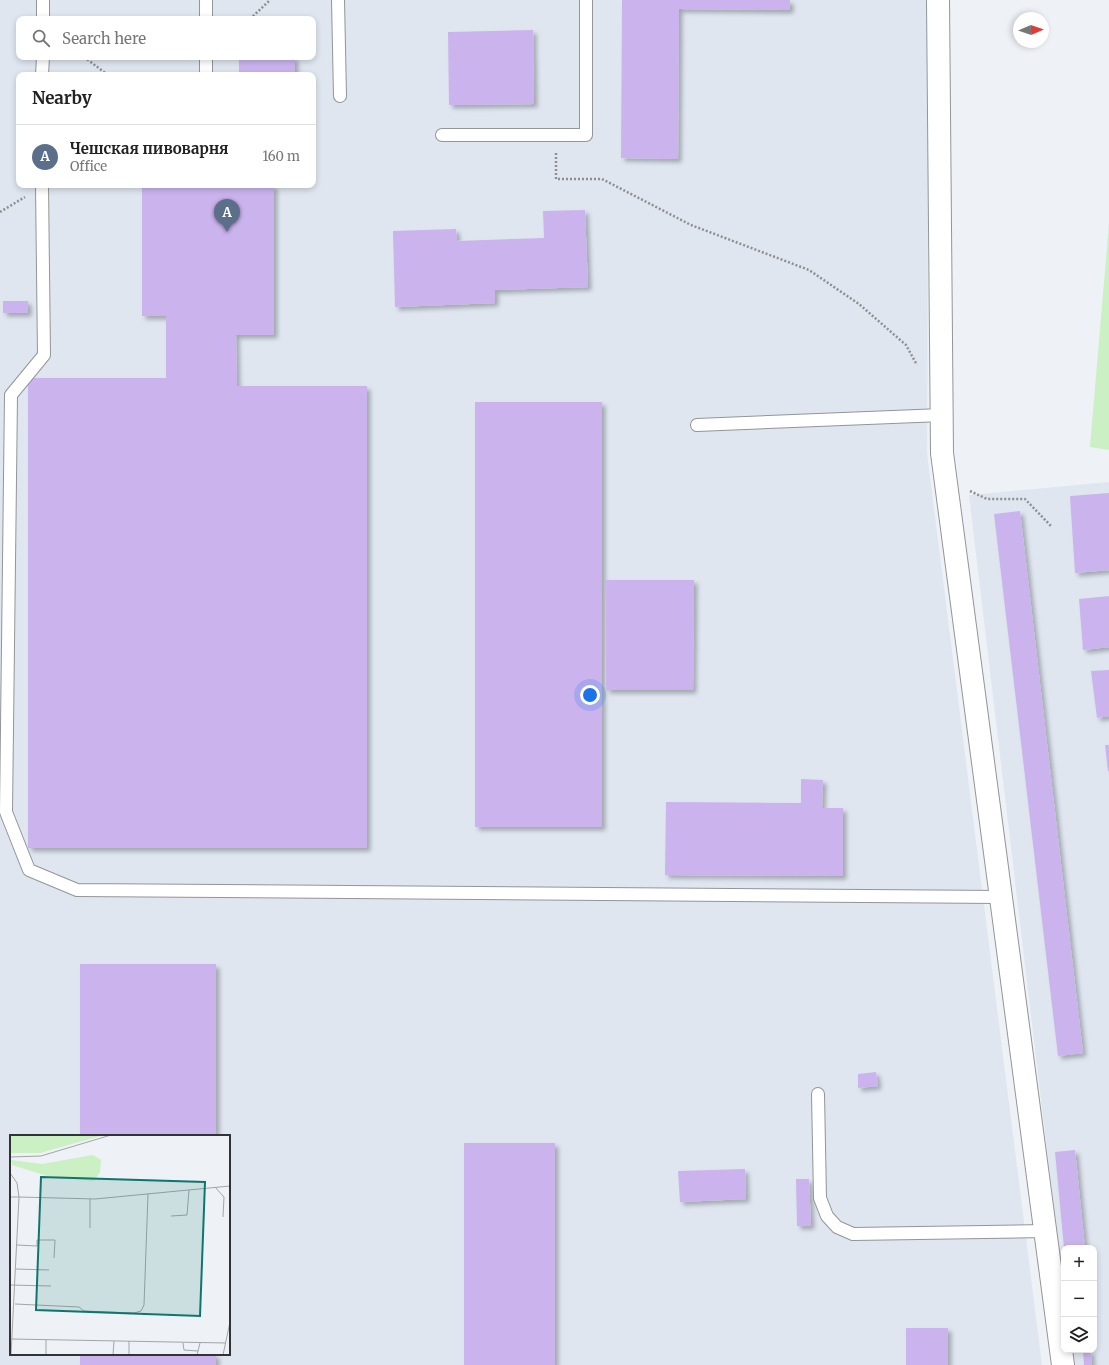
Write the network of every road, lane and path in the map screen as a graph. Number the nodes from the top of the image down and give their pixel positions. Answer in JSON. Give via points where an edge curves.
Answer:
{"nodes":[{"id":1,"x":43,"y":0,"type":"edge"},
{"id":2,"x":206,"y":0,"type":"edge"},
{"id":3,"x":270,"y":0,"type":"edge"},
{"id":4,"x":338,"y":0,"type":"edge"},
{"id":5,"x":586,"y":0,"type":"edge"},
{"id":6,"x":938,"y":0,"type":"edge"},
{"id":7,"x":43,"y":16,"type":"edge"},
{"id":8,"x":206,"y":16,"type":"edge"},
{"id":9,"x":253,"y":16,"type":"edge"},
{"id":10,"x":43,"y":60,"type":"edge"},
{"id":11,"x":88,"y":60,"type":"edge"},
{"id":12,"x":206,"y":60,"type":"edge"},
{"id":13,"x":42,"y":72,"type":"edge"},
{"id":14,"x":104,"y":72,"type":"edge"},
{"id":15,"x":206,"y":72,"type":"edge"},
{"id":16,"x":340,"y":96,"type":"dead end"},
{"id":17,"x":442,"y":135,"type":"dead end"},
{"id":18,"x":555,"y":135,"type":"junction"},
{"id":19,"x":42,"y":188,"type":"edge"},
{"id":20,"x":917,"y":366,"type":"dead end"},
{"id":21,"x":942,"y":415,"type":"junction"},
{"id":22,"x":697,"y":425,"type":"dead end"},
{"id":23,"x":970,"y":491,"type":"dead end"},
{"id":24,"x":1051,"y":526,"type":"dead end"},
{"id":25,"x":1001,"y":897,"type":"junction"},
{"id":26,"x":818,"y":1094,"type":"dead end"},
{"id":27,"x":1045,"y":1231,"type":"junction"},
{"id":28,"x":1063,"y":1365,"type":"edge"}],
"edges":[{"from":1,"to":7,"type":"lane"},
{"from":2,"to":8,"type":"lane"},
{"from":3,"to":9,"type":"path"},
{"from":4,"to":16,"type":"lane"},
{"from":5,"to":18,"type":"lane","via":[[586,135]]},
{"from":6,"to":21,"type":"street"},
{"from":10,"to":13,"type":"lane"},
{"from":11,"to":14,"type":"path"},
{"from":12,"to":15,"type":"lane"},
{"from":17,"to":18,"type":"lane"},
{"from":18,"to":20,"type":"path","via":[[556,180],[602,179],[691,224],[809,270],[859,304],[906,345]]},
{"from":19,"to":25,"type":"lane","via":[[44,355],[11,395],[6,812],[29,870],[77,890]]},
{"from":21,"to":22,"type":"lane"},
{"from":21,"to":25,"type":"street","via":[[942,453]]},
{"from":23,"to":24,"type":"path","via":[[987,499],[1025,499]]},
{"from":25,"to":27,"type":"street"},
{"from":26,"to":27,"type":"lane","via":[[820,1198],[827,1216],[837,1227],[853,1234]]},
{"from":27,"to":28,"type":"street"}]}
